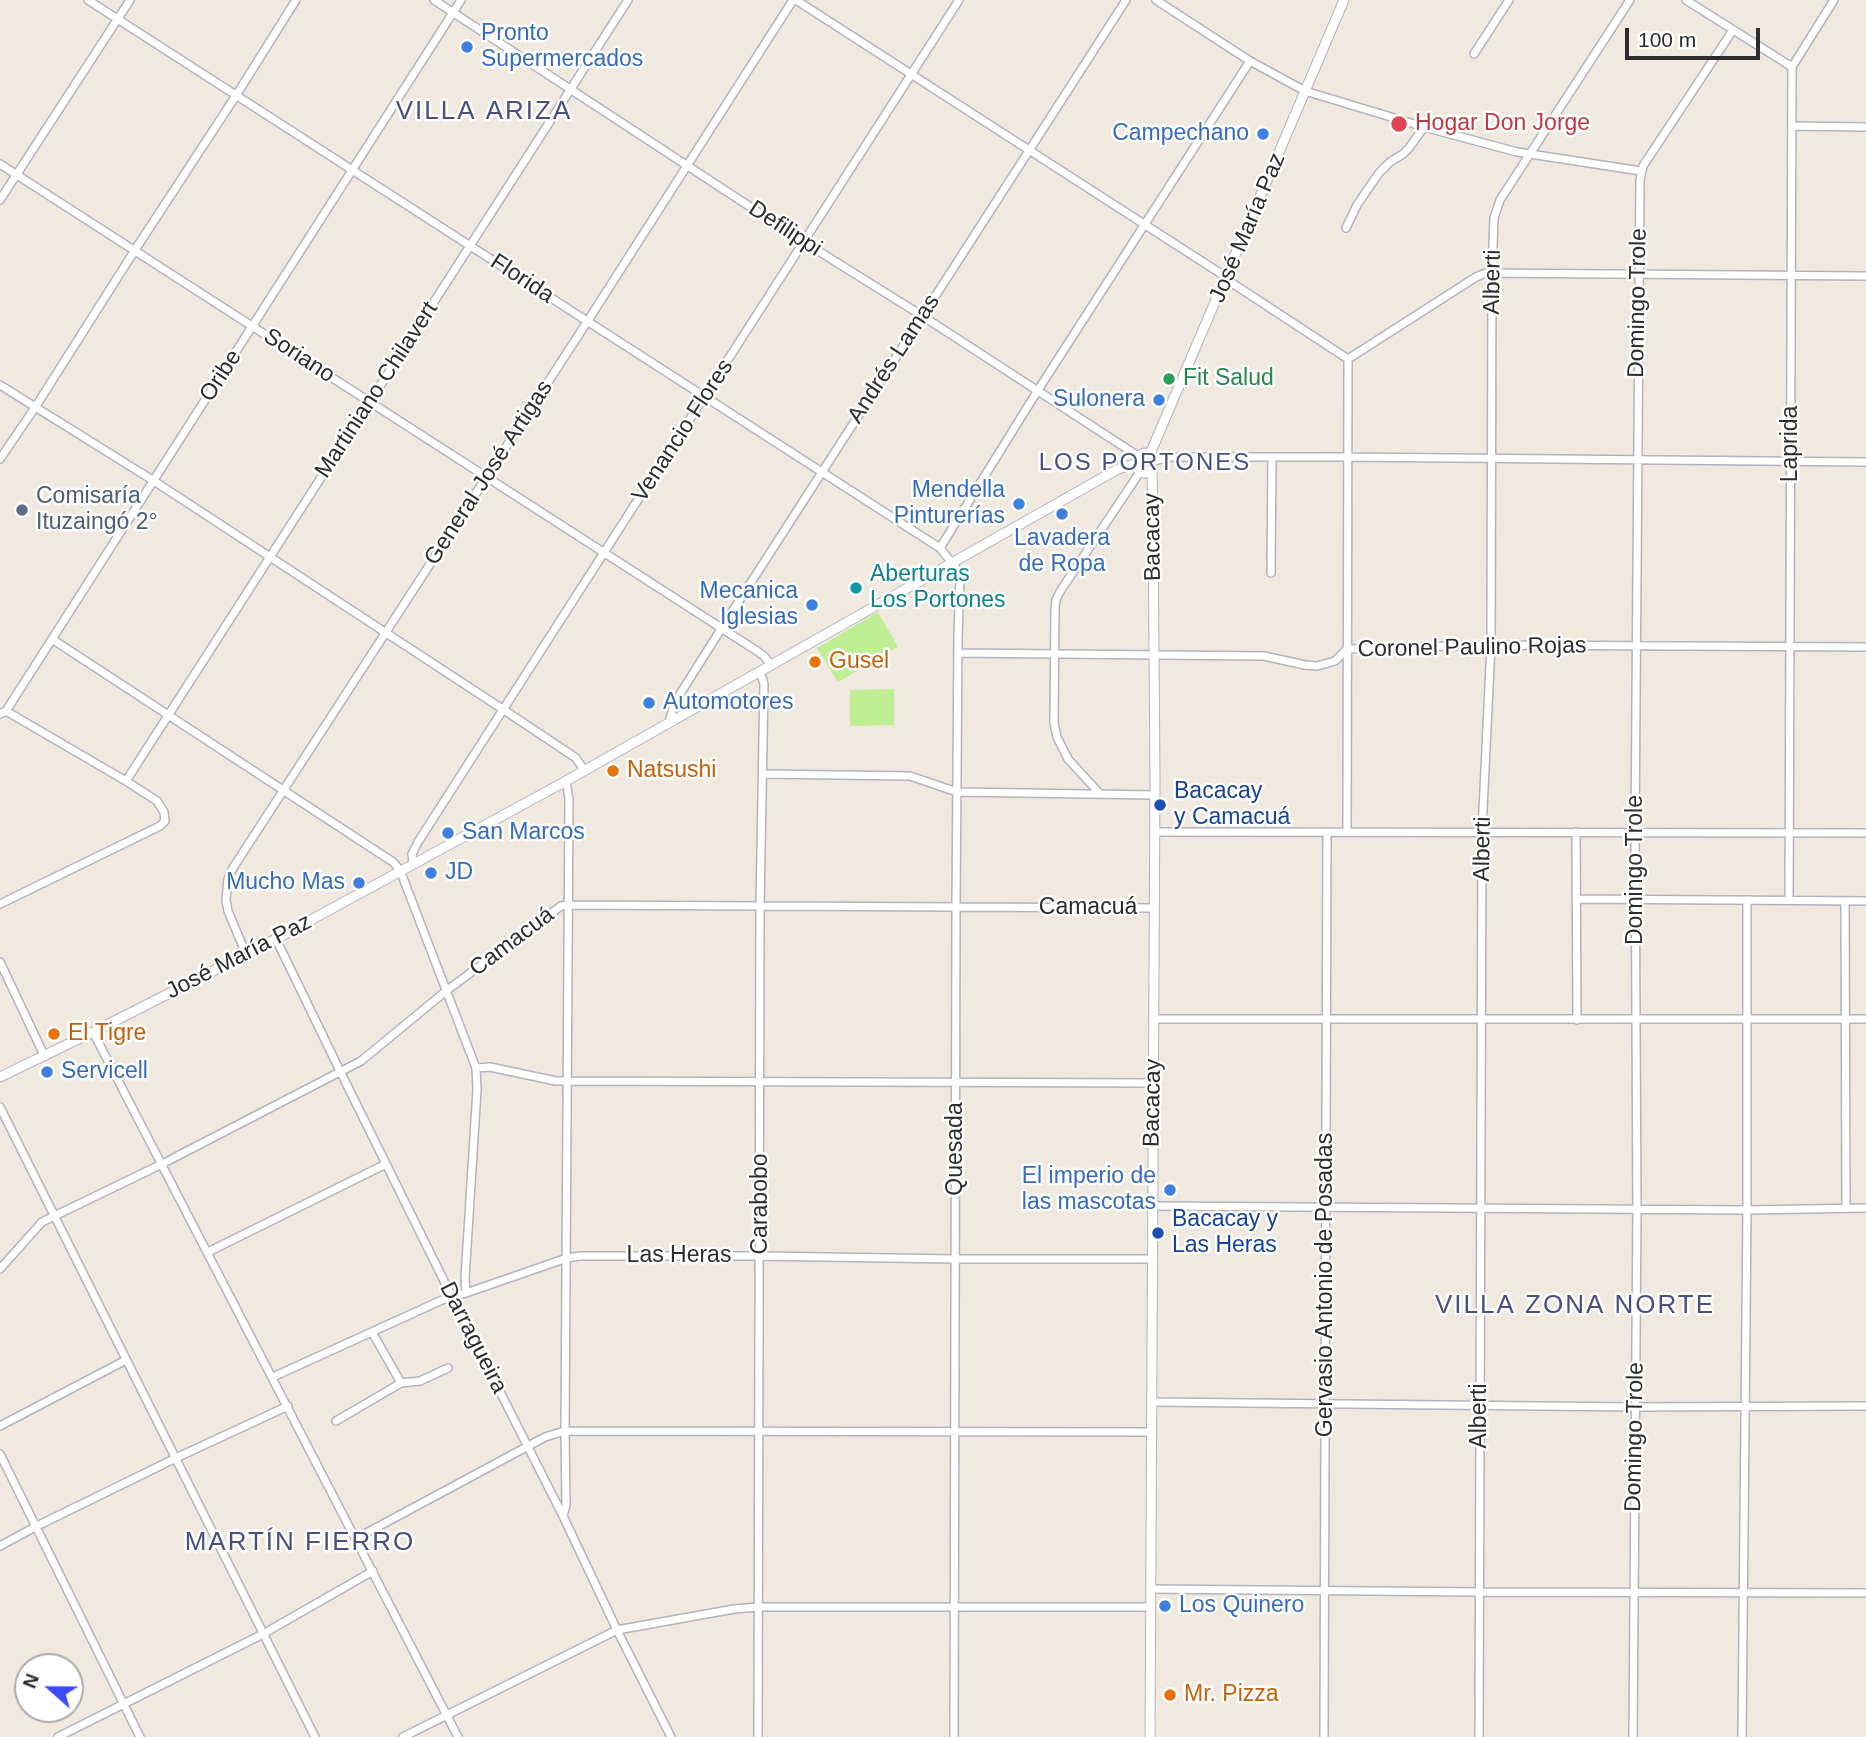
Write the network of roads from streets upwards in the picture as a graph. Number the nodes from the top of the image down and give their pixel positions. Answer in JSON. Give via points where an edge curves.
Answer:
{"nodes":[{"id":1,"x":88,"y":0,"type":"edge"},
{"id":2,"x":130,"y":0,"type":"edge"},
{"id":3,"x":296,"y":0,"type":"edge"},
{"id":4,"x":434,"y":0,"type":"edge"},
{"id":5,"x":461,"y":0,"type":"edge"},
{"id":6,"x":628,"y":0,"type":"edge"},
{"id":7,"x":794,"y":0,"type":"edge"},
{"id":8,"x":959,"y":0,"type":"edge"},
{"id":9,"x":1126,"y":0,"type":"edge"},
{"id":10,"x":1156,"y":0,"type":"edge"},
{"id":11,"x":1344,"y":0,"type":"edge"},
{"id":12,"x":1509,"y":0,"type":"edge"},
{"id":13,"x":1630,"y":0,"type":"edge"},
{"id":14,"x":1686,"y":0,"type":"edge"},
{"id":15,"x":1834,"y":0,"type":"edge"},
{"id":16,"x":453,"y":12,"type":"junction"},
{"id":17,"x":118,"y":19,"type":"junction"},
{"id":18,"x":1732,"y":30,"type":"junction"},
{"id":19,"x":1474,"y":54,"type":"dead end"},
{"id":20,"x":1250,"y":61,"type":"junction"},
{"id":21,"x":1791,"y":66,"type":"junction"},
{"id":22,"x":912,"y":75,"type":"junction"},
{"id":23,"x":570,"y":89,"type":"junction"},
{"id":24,"x":1306,"y":91,"type":"junction"},
{"id":25,"x":237,"y":94,"type":"junction"},
{"id":26,"x":1792,"y":126,"type":"junction"},
{"id":27,"x":1424,"y":127,"type":"junction"},
{"id":28,"x":1866,"y":127,"type":"edge"},
{"id":29,"x":1029,"y":151,"type":"junction"},
{"id":30,"x":1529,"y":155,"type":"junction"},
{"id":31,"x":0,"y":164,"type":"edge"},
{"id":32,"x":686,"y":165,"type":"junction"},
{"id":33,"x":352,"y":170,"type":"junction"},
{"id":34,"x":1641,"y":171,"type":"junction"},
{"id":35,"x":17,"y":175,"type":"junction"},
{"id":36,"x":0,"y":200,"type":"edge"},
{"id":37,"x":1144,"y":225,"type":"junction"},
{"id":38,"x":1346,"y":228,"type":"dead end"},
{"id":39,"x":804,"y":242,"type":"junction"},
{"id":40,"x":470,"y":246,"type":"junction"},
{"id":41,"x":135,"y":250,"type":"junction"},
{"id":42,"x":1492,"y":272,"type":"junction"},
{"id":43,"x":1638,"y":273,"type":"junction"},
{"id":44,"x":1791,"y":275,"type":"junction"},
{"id":45,"x":1866,"y":276,"type":"edge"},
{"id":46,"x":1226,"y":278,"type":"junction"},
{"id":47,"x":921,"y":315,"type":"junction"},
{"id":48,"x":587,"y":322,"type":"junction"},
{"id":49,"x":253,"y":327,"type":"junction"},
{"id":50,"x":1349,"y":359,"type":"junction"},
{"id":51,"x":0,"y":384,"type":"edge"},
{"id":52,"x":1038,"y":390,"type":"junction"},
{"id":53,"x":705,"y":397,"type":"junction"},
{"id":54,"x":369,"y":401,"type":"junction"},
{"id":55,"x":36,"y":406,"type":"junction"},
{"id":56,"x":1272,"y":457,"type":"junction"},
{"id":57,"x":1348,"y":457,"type":"junction"},
{"id":58,"x":1492,"y":458,"type":"junction"},
{"id":59,"x":0,"y":459,"type":"edge"},
{"id":60,"x":1637,"y":459,"type":"junction"},
{"id":61,"x":1791,"y":461,"type":"junction"},
{"id":62,"x":1152,"y":462,"type":"junction"},
{"id":63,"x":1866,"y":462,"type":"edge"},
{"id":64,"x":1138,"y":464,"type":"junction"},
{"id":65,"x":821,"y":471,"type":"junction"},
{"id":66,"x":486,"y":477,"type":"junction"},
{"id":67,"x":154,"y":481,"type":"junction"},
{"id":68,"x":940,"y":548,"type":"junction"},
{"id":69,"x":604,"y":553,"type":"junction"},
{"id":70,"x":270,"y":557,"type":"junction"},
{"id":71,"x":953,"y":563,"type":"junction"},
{"id":72,"x":1271,"y":573,"type":"dead end"},
{"id":73,"x":721,"y":629,"type":"junction"},
{"id":74,"x":385,"y":634,"type":"junction"},
{"id":75,"x":52,"y":639,"type":"junction"},
{"id":76,"x":1491,"y":645,"type":"junction"},
{"id":77,"x":1637,"y":646,"type":"junction"},
{"id":78,"x":1790,"y":646,"type":"junction"},
{"id":79,"x":1866,"y":648,"type":"edge"},
{"id":80,"x":1346,"y":649,"type":"junction"},
{"id":81,"x":959,"y":653,"type":"junction"},
{"id":82,"x":1055,"y":655,"type":"junction"},
{"id":83,"x":1154,"y":655,"type":"junction"},
{"id":84,"x":771,"y":665,"type":"junction"},
{"id":85,"x":760,"y":671,"type":"junction"},
{"id":86,"x":504,"y":710,"type":"junction"},
{"id":87,"x":3,"y":712,"type":"edge"},
{"id":88,"x":168,"y":715,"type":"junction"},
{"id":89,"x":668,"y":722,"type":"junction"},
{"id":90,"x":584,"y":770,"type":"junction"},
{"id":91,"x":763,"y":775,"type":"junction"},
{"id":92,"x":126,"y":781,"type":"junction"},
{"id":93,"x":566,"y":781,"type":"junction"},
{"id":94,"x":284,"y":791,"type":"junction"},
{"id":95,"x":957,"y":792,"type":"junction"},
{"id":96,"x":1100,"y":794,"type":"junction"},
{"id":97,"x":1154,"y":795,"type":"junction"},
{"id":98,"x":1482,"y":831,"type":"junction"},
{"id":99,"x":1154,"y":832,"type":"junction"},
{"id":100,"x":1328,"y":832,"type":"junction"},
{"id":101,"x":1347,"y":832,"type":"junction"},
{"id":102,"x":1576,"y":832,"type":"junction"},
{"id":103,"x":1635,"y":832,"type":"junction"},
{"id":104,"x":1790,"y":832,"type":"junction"},
{"id":105,"x":1866,"y":833,"type":"edge"},
{"id":106,"x":413,"y":863,"type":"junction"},
{"id":107,"x":400,"y":870,"type":"junction"},
{"id":108,"x":1577,"y":899,"type":"junction"},
{"id":109,"x":1636,"y":899,"type":"junction"},
{"id":110,"x":1748,"y":900,"type":"junction"},
{"id":111,"x":1789,"y":900,"type":"junction"},
{"id":112,"x":1845,"y":901,"type":"junction"},
{"id":113,"x":1866,"y":901,"type":"edge"},
{"id":114,"x":0,"y":904,"type":"edge"},
{"id":115,"x":568,"y":905,"type":"junction"},
{"id":116,"x":760,"y":906,"type":"junction"},
{"id":117,"x":957,"y":907,"type":"junction"},
{"id":118,"x":1154,"y":908,"type":"junction"},
{"id":119,"x":276,"y":939,"type":"junction"},
{"id":120,"x":246,"y":954,"type":"junction"},
{"id":121,"x":0,"y":962,"type":"edge"},
{"id":122,"x":446,"y":991,"type":"junction"},
{"id":123,"x":1153,"y":1019,"type":"junction"},
{"id":124,"x":1748,"y":1019,"type":"junction"},
{"id":125,"x":1846,"y":1019,"type":"junction"},
{"id":126,"x":1866,"y":1019,"type":"edge"},
{"id":127,"x":1326,"y":1020,"type":"junction"},
{"id":128,"x":1481,"y":1020,"type":"junction"},
{"id":129,"x":1577,"y":1020,"type":"junction"},
{"id":130,"x":1637,"y":1020,"type":"junction"},
{"id":131,"x":93,"y":1032,"type":"junction"},
{"id":132,"x":44,"y":1055,"type":"junction"},
{"id":133,"x":476,"y":1068,"type":"junction"},
{"id":134,"x":341,"y":1073,"type":"junction"},
{"id":135,"x":0,"y":1077,"type":"edge"},
{"id":136,"x":567,"y":1081,"type":"junction"},
{"id":137,"x":956,"y":1081,"type":"junction"},
{"id":138,"x":761,"y":1082,"type":"junction"},
{"id":139,"x":1153,"y":1083,"type":"junction"},
{"id":140,"x":0,"y":1107,"type":"edge"},
{"id":141,"x":162,"y":1164,"type":"junction"},
{"id":142,"x":386,"y":1164,"type":"junction"},
{"id":143,"x":1152,"y":1206,"type":"junction"},
{"id":144,"x":1327,"y":1206,"type":"junction"},
{"id":145,"x":1480,"y":1207,"type":"junction"},
{"id":146,"x":1846,"y":1208,"type":"junction"},
{"id":147,"x":1866,"y":1208,"type":"edge"},
{"id":148,"x":1637,"y":1209,"type":"junction"},
{"id":149,"x":1747,"y":1210,"type":"junction"},
{"id":150,"x":54,"y":1216,"type":"junction"},
{"id":151,"x":208,"y":1252,"type":"junction"},
{"id":152,"x":761,"y":1256,"type":"junction"},
{"id":153,"x":567,"y":1258,"type":"junction"},
{"id":154,"x":955,"y":1259,"type":"junction"},
{"id":155,"x":1152,"y":1259,"type":"junction"},
{"id":156,"x":0,"y":1269,"type":"edge"},
{"id":157,"x":466,"y":1293,"type":"junction"},
{"id":158,"x":452,"y":1297,"type":"junction"},
{"id":159,"x":372,"y":1332,"type":"junction"},
{"id":160,"x":127,"y":1360,"type":"junction"},
{"id":161,"x":448,"y":1368,"type":"dead end"},
{"id":162,"x":272,"y":1377,"type":"junction"},
{"id":163,"x":401,"y":1383,"type":"junction"},
{"id":164,"x":1151,"y":1402,"type":"junction"},
{"id":165,"x":1326,"y":1404,"type":"junction"},
{"id":166,"x":1480,"y":1405,"type":"junction"},
{"id":167,"x":288,"y":1406,"type":"junction"},
{"id":168,"x":1866,"y":1406,"type":"edge"},
{"id":169,"x":1635,"y":1407,"type":"junction"},
{"id":170,"x":1744,"y":1407,"type":"junction"},
{"id":171,"x":335,"y":1421,"type":"dead end"},
{"id":172,"x":0,"y":1426,"type":"edge"},
{"id":173,"x":759,"y":1430,"type":"junction"},
{"id":174,"x":565,"y":1432,"type":"junction"},
{"id":175,"x":956,"y":1432,"type":"junction"},
{"id":176,"x":1151,"y":1432,"type":"junction"},
{"id":177,"x":528,"y":1446,"type":"junction"},
{"id":178,"x":0,"y":1454,"type":"edge"},
{"id":179,"x":176,"y":1458,"type":"junction"},
{"id":180,"x":563,"y":1516,"type":"junction"},
{"id":181,"x":37,"y":1526,"type":"junction"},
{"id":182,"x":357,"y":1538,"type":"junction"},
{"id":183,"x":0,"y":1546,"type":"edge"},
{"id":184,"x":373,"y":1571,"type":"junction"},
{"id":185,"x":1150,"y":1589,"type":"junction"},
{"id":186,"x":1324,"y":1590,"type":"junction"},
{"id":187,"x":1479,"y":1592,"type":"junction"},
{"id":188,"x":1633,"y":1592,"type":"junction"},
{"id":189,"x":1866,"y":1592,"type":"edge"},
{"id":190,"x":1744,"y":1593,"type":"junction"},
{"id":191,"x":758,"y":1607,"type":"junction"},
{"id":192,"x":954,"y":1608,"type":"junction"},
{"id":193,"x":1150,"y":1608,"type":"junction"},
{"id":194,"x":617,"y":1630,"type":"junction"},
{"id":195,"x":263,"y":1634,"type":"junction"},
{"id":196,"x":124,"y":1705,"type":"junction"},
{"id":197,"x":447,"y":1716,"type":"junction"},
{"id":198,"x":58,"y":1737,"type":"edge"},
{"id":199,"x":140,"y":1737,"type":"edge"},
{"id":200,"x":315,"y":1737,"type":"edge"},
{"id":201,"x":402,"y":1737,"type":"edge"},
{"id":202,"x":458,"y":1737,"type":"edge"},
{"id":203,"x":671,"y":1737,"type":"edge"},
{"id":204,"x":758,"y":1737,"type":"edge"},
{"id":205,"x":954,"y":1737,"type":"edge"},
{"id":206,"x":1150,"y":1737,"type":"edge"},
{"id":207,"x":1324,"y":1737,"type":"edge"},
{"id":208,"x":1479,"y":1737,"type":"edge"},
{"id":209,"x":1633,"y":1737,"type":"edge"},
{"id":210,"x":1742,"y":1737,"type":"edge"}],
"edges":[{"from":1,"to":17,"type":"street","name":"Florida"},
{"from":2,"to":17,"type":"street"},
{"from":3,"to":25,"type":"street"},
{"from":4,"to":16,"type":"street","name":"Defilippi"},
{"from":5,"to":16,"type":"street","name":"Oribe"},
{"from":6,"to":23,"type":"street","name":"Martiniano Chilavert"},
{"from":7,"to":22,"type":"street"},
{"from":7,"to":32,"type":"street","name":"General José Artigas"},
{"from":8,"to":22,"type":"street","name":"Venancio Flores"},
{"from":9,"to":29,"type":"street","name":"Andrés Lamas"},
{"from":10,"to":20,"type":"street"},
{"from":11,"to":24,"type":"street","name":"José María Paz"},
{"from":12,"to":19,"type":"street"},
{"from":13,"to":30,"type":"street","name":"Alberti"},
{"from":14,"to":18,"type":"street"},
{"from":15,"to":21,"type":"street"},
{"from":16,"to":23,"type":"street","name":"Defilippi"},
{"from":16,"to":33,"type":"street","name":"Oribe"},
{"from":17,"to":25,"type":"street","name":"Florida"},
{"from":17,"to":35,"type":"street"},
{"from":18,"to":21,"type":"street"},
{"from":18,"to":34,"type":"street","name":"Domingo Trole"},
{"from":20,"to":24,"type":"street"},
{"from":20,"to":37,"type":"street"},
{"from":21,"to":26,"type":"street","name":"Laprida"},
{"from":22,"to":29,"type":"street"},
{"from":22,"to":39,"type":"street","name":"Venancio Flores"},
{"from":23,"to":32,"type":"street","name":"Defilippi"},
{"from":23,"to":40,"type":"street","name":"Martiniano Chilavert"},
{"from":24,"to":27,"type":"street"},
{"from":24,"to":46,"type":"street","name":"José María Paz"},
{"from":25,"to":33,"type":"street","name":"Florida"},
{"from":25,"to":41,"type":"street"},
{"from":26,"to":28,"type":"street"},
{"from":26,"to":44,"type":"street","name":"Laprida"},
{"from":27,"to":30,"type":"street"},
{"from":27,"to":38,"type":"street","via":[[1403,155],[1379,173]]},
{"from":29,"to":37,"type":"street"},
{"from":29,"to":47,"type":"street","name":"Andrés Lamas"},
{"from":30,"to":34,"type":"street"},
{"from":30,"to":42,"type":"street","name":"Alberti","via":[[1494,218]]},
{"from":31,"to":35,"type":"street","name":"Soriano"},
{"from":32,"to":39,"type":"street","name":"Defilippi"},
{"from":32,"to":48,"type":"street","name":"General José Artigas"},
{"from":33,"to":40,"type":"street","name":"Florida"},
{"from":33,"to":49,"type":"street","name":"Oribe"},
{"from":34,"to":43,"type":"street","name":"Domingo Trole"},
{"from":35,"to":36,"type":"street"},
{"from":35,"to":41,"type":"street","name":"Soriano"},
{"from":37,"to":46,"type":"street"},
{"from":37,"to":52,"type":"street"},
{"from":39,"to":47,"type":"street","name":"Defilippi"},
{"from":39,"to":53,"type":"street","name":"Venancio Flores"},
{"from":40,"to":48,"type":"street","name":"Florida"},
{"from":40,"to":54,"type":"street","name":"Martiniano Chilavert"},
{"from":41,"to":49,"type":"street","name":"Soriano"},
{"from":41,"to":55,"type":"street"},
{"from":42,"to":43,"type":"street"},
{"from":42,"to":50,"type":"street","via":[[1476,277]]},
{"from":42,"to":58,"type":"street","name":"Alberti"},
{"from":43,"to":44,"type":"street"},
{"from":43,"to":60,"type":"street","name":"Domingo Trole"},
{"from":44,"to":45,"type":"street"},
{"from":44,"to":61,"type":"street","name":"Laprida"},
{"from":46,"to":50,"type":"street"},
{"from":46,"to":62,"type":"street","name":"José María Paz"},
{"from":47,"to":52,"type":"street","name":"Defilippi"},
{"from":47,"to":65,"type":"street","name":"Andrés Lamas"},
{"from":48,"to":53,"type":"street","name":"Florida"},
{"from":48,"to":66,"type":"street","name":"General José Artigas"},
{"from":49,"to":54,"type":"street","name":"Soriano"},
{"from":49,"to":67,"type":"street","name":"Oribe"},
{"from":50,"to":57,"type":"street"},
{"from":51,"to":55,"type":"street"},
{"from":52,"to":64,"type":"street","name":"Defilippi"},
{"from":52,"to":68,"type":"street"},
{"from":53,"to":65,"type":"street","name":"Florida"},
{"from":53,"to":69,"type":"street","name":"Venancio Flores"},
{"from":54,"to":66,"type":"street","name":"Soriano"},
{"from":54,"to":70,"type":"street","name":"Martiniano Chilavert"},
{"from":55,"to":59,"type":"street"},
{"from":55,"to":67,"type":"street"},
{"from":56,"to":57,"type":"street"},
{"from":56,"to":62,"type":"street","via":[[1165,457]]},
{"from":56,"to":72,"type":"street"},
{"from":57,"to":58,"type":"street"},
{"from":57,"to":80,"type":"street"},
{"from":58,"to":60,"type":"street"},
{"from":58,"to":76,"type":"street","name":"Alberti"},
{"from":60,"to":61,"type":"street"},
{"from":60,"to":77,"type":"street","name":"Domingo Trole"},
{"from":61,"to":63,"type":"street"},
{"from":61,"to":78,"type":"street","name":"Laprida"},
{"from":62,"to":64,"type":"street","via":[[1144,473]]},
{"from":62,"to":64,"type":"street","via":[[1144,453]]},
{"from":62,"to":83,"type":"street","name":"Bacacay"},
{"from":64,"to":71,"type":"street","name":"José María Paz","via":[[1118,469]]},
{"from":64,"to":82,"type":"street","via":[[1056,600]]},
{"from":65,"to":68,"type":"street","name":"Florida"},
{"from":65,"to":73,"type":"street","name":"Andrés Lamas"},
{"from":66,"to":69,"type":"street","name":"Soriano"},
{"from":66,"to":74,"type":"street","name":"General José Artigas"},
{"from":67,"to":70,"type":"street"},
{"from":67,"to":75,"type":"street","name":"Oribe"},
{"from":68,"to":71,"type":"street","name":"Florida"},
{"from":69,"to":73,"type":"street","name":"Soriano"},
{"from":69,"to":86,"type":"street","name":"Venancio Flores"},
{"from":70,"to":74,"type":"street"},
{"from":70,"to":88,"type":"street","name":"Martiniano Chilavert"},
{"from":71,"to":81,"type":"street","name":"Quesada","via":[[960,578]]},
{"from":71,"to":84,"type":"street","name":"José María Paz"},
{"from":73,"to":84,"type":"street","name":"Soriano"},
{"from":73,"to":89,"type":"street","name":"Andrés Lamas","via":[[675,702]]},
{"from":74,"to":86,"type":"street"},
{"from":74,"to":94,"type":"street","name":"General José Artigas"},
{"from":75,"to":87,"type":"street","name":"Oribe"},
{"from":75,"to":88,"type":"street"},
{"from":76,"to":77,"type":"street","name":"Coronel Paulino Rojas"},
{"from":76,"to":80,"type":"street","name":"Coronel Paulino Rojas"},
{"from":76,"to":98,"type":"street","name":"Alberti"},
{"from":77,"to":78,"type":"street","name":"Coronel Paulino Rojas"},
{"from":77,"to":103,"type":"street","name":"Domingo Trole"},
{"from":78,"to":79,"type":"street","name":"Coronel Paulino Rojas"},
{"from":78,"to":104,"type":"street","name":"Laprida"},
{"from":80,"to":83,"type":"street","name":"Coronel Paulino Rojas","via":[[1335,662],[1317,666],[1264,656]]},
{"from":80,"to":101,"type":"street"},
{"from":81,"to":82,"type":"street","name":"Coronel Paulino Rojas"},
{"from":81,"to":95,"type":"street","name":"Quesada"},
{"from":82,"to":83,"type":"street","name":"Coronel Paulino Rojas"},
{"from":82,"to":96,"type":"street","via":[[1057,737],[1069,759]]},
{"from":83,"to":97,"type":"street","name":"Bacacay"},
{"from":84,"to":85,"type":"street","name":"José María Paz"},
{"from":85,"to":89,"type":"street","name":"José María Paz"},
{"from":85,"to":91,"type":"street","name":"Carabobo","via":[[764,684]]},
{"from":86,"to":90,"type":"street","via":[[576,758]]},
{"from":86,"to":106,"type":"street","name":"Venancio Flores","via":[[418,842]]},
{"from":87,"to":92,"type":"street"},
{"from":88,"to":92,"type":"street","name":"Martiniano Chilavert"},
{"from":88,"to":94,"type":"street"},
{"from":89,"to":90,"type":"street","name":"José María Paz"},
{"from":90,"to":93,"type":"street","name":"José María Paz"},
{"from":91,"to":95,"type":"street","via":[[905,776]]},
{"from":91,"to":116,"type":"street","name":"Carabobo"},
{"from":92,"to":114,"type":"street","via":[[161,804],[165,821],[160,826]]},
{"from":93,"to":106,"type":"street","name":"José María Paz"},
{"from":93,"to":115,"type":"street"},
{"from":94,"to":107,"type":"street"},
{"from":94,"to":120,"type":"street","name":"General José Artigas","via":[[228,879],[228,911]]},
{"from":95,"to":96,"type":"street"},
{"from":95,"to":117,"type":"street","name":"Quesada"},
{"from":96,"to":97,"type":"street"},
{"from":97,"to":99,"type":"street","name":"Bacacay"},
{"from":98,"to":101,"type":"street"},
{"from":98,"to":102,"type":"street"},
{"from":98,"to":128,"type":"street","name":"Alberti"},
{"from":99,"to":100,"type":"street"},
{"from":99,"to":118,"type":"street","name":"Bacacay"},
{"from":100,"to":101,"type":"street"},
{"from":100,"to":127,"type":"street","name":"Gervasio Antonio de Posadas"},
{"from":102,"to":103,"type":"street"},
{"from":102,"to":108,"type":"street"},
{"from":103,"to":104,"type":"street"},
{"from":103,"to":109,"type":"street","name":"Domingo Trole"},
{"from":104,"to":105,"type":"street"},
{"from":104,"to":111,"type":"street","name":"Laprida"},
{"from":106,"to":107,"type":"street","name":"José María Paz"},
{"from":107,"to":119,"type":"street","name":"José María Paz"},
{"from":107,"to":122,"type":"street"},
{"from":108,"to":109,"type":"street"},
{"from":108,"to":129,"type":"street"},
{"from":109,"to":110,"type":"street"},
{"from":109,"to":130,"type":"street","name":"Domingo Trole"},
{"from":110,"to":111,"type":"street"},
{"from":110,"to":124,"type":"street"},
{"from":111,"to":112,"type":"street"},
{"from":112,"to":113,"type":"street"},
{"from":112,"to":125,"type":"street"},
{"from":115,"to":116,"type":"street","name":"Camacuá"},
{"from":115,"to":122,"type":"street","name":"Camacuá","via":[[555,909]]},
{"from":115,"to":136,"type":"street"},
{"from":116,"to":117,"type":"street","name":"Camacuá"},
{"from":116,"to":138,"type":"street","name":"Carabobo"},
{"from":117,"to":118,"type":"street","name":"Camacuá"},
{"from":117,"to":137,"type":"street","name":"Quesada"},
{"from":118,"to":123,"type":"street","name":"Bacacay"},
{"from":119,"to":120,"type":"street","name":"José María Paz"},
{"from":119,"to":134,"type":"street","name":"Darragueira"},
{"from":120,"to":131,"type":"street","name":"José María Paz"},
{"from":121,"to":132,"type":"street"},
{"from":122,"to":133,"type":"street"},
{"from":122,"to":134,"type":"street","name":"Camacuá"},
{"from":123,"to":127,"type":"street"},
{"from":123,"to":139,"type":"street","name":"Bacacay"},
{"from":124,"to":125,"type":"street"},
{"from":124,"to":130,"type":"street"},
{"from":124,"to":149,"type":"street"},
{"from":125,"to":126,"type":"street"},
{"from":125,"to":146,"type":"street"},
{"from":127,"to":128,"type":"street"},
{"from":127,"to":144,"type":"street","name":"Gervasio Antonio de Posadas"},
{"from":128,"to":129,"type":"street"},
{"from":128,"to":145,"type":"street","name":"Alberti"},
{"from":129,"to":130,"type":"street"},
{"from":130,"to":148,"type":"street","name":"Domingo Trole"},
{"from":131,"to":132,"type":"street","name":"José María Paz"},
{"from":131,"to":141,"type":"street"},
{"from":132,"to":135,"type":"street","name":"José María Paz"},
{"from":133,"to":136,"type":"street"},
{"from":133,"to":157,"type":"street"},
{"from":134,"to":141,"type":"street","name":"Camacuá"},
{"from":134,"to":142,"type":"street","name":"Darragueira"},
{"from":136,"to":138,"type":"street"},
{"from":136,"to":153,"type":"street"},
{"from":137,"to":138,"type":"street"},
{"from":137,"to":139,"type":"street"},
{"from":137,"to":154,"type":"street","name":"Quesada"},
{"from":138,"to":152,"type":"street","name":"Carabobo"},
{"from":139,"to":143,"type":"street","name":"Bacacay"},
{"from":140,"to":150,"type":"street"},
{"from":141,"to":150,"type":"street","name":"Camacuá"},
{"from":141,"to":151,"type":"street"},
{"from":142,"to":151,"type":"street"},
{"from":142,"to":158,"type":"street","name":"Darragueira"},
{"from":143,"to":144,"type":"street"},
{"from":143,"to":155,"type":"street","name":"Bacacay"},
{"from":144,"to":145,"type":"street"},
{"from":144,"to":165,"type":"street","name":"Gervasio Antonio de Posadas"},
{"from":145,"to":148,"type":"street"},
{"from":145,"to":166,"type":"street","name":"Alberti"},
{"from":146,"to":147,"type":"street"},
{"from":146,"to":149,"type":"street"},
{"from":148,"to":149,"type":"street"},
{"from":148,"to":169,"type":"street","name":"Domingo Trole"},
{"from":149,"to":170,"type":"street"},
{"from":150,"to":156,"type":"street","name":"Camacuá","via":[[42,1222]]},
{"from":150,"to":160,"type":"street"},
{"from":151,"to":162,"type":"street"},
{"from":152,"to":153,"type":"street","name":"Las Heras"},
{"from":152,"to":154,"type":"street","name":"Las Heras"},
{"from":152,"to":173,"type":"street","name":"Carabobo"},
{"from":153,"to":157,"type":"street","name":"Las Heras"},
{"from":153,"to":174,"type":"street"},
{"from":154,"to":155,"type":"street","name":"Las Heras"},
{"from":154,"to":175,"type":"street","name":"Quesada"},
{"from":155,"to":164,"type":"street","name":"Bacacay"},
{"from":157,"to":158,"type":"street","name":"Las Heras"},
{"from":158,"to":159,"type":"street","name":"Las Heras"},
{"from":158,"to":177,"type":"street","name":"Darragueira"},
{"from":159,"to":162,"type":"street","name":"Las Heras"},
{"from":159,"to":163,"type":"street"},
{"from":160,"to":172,"type":"street"},
{"from":160,"to":179,"type":"street"},
{"from":161,"to":163,"type":"street","via":[[420,1381]]},
{"from":162,"to":167,"type":"street"},
{"from":163,"to":171,"type":"street"},
{"from":164,"to":165,"type":"street"},
{"from":164,"to":176,"type":"street","name":"Bacacay"},
{"from":165,"to":166,"type":"street"},
{"from":165,"to":186,"type":"street","name":"Gervasio Antonio de Posadas"},
{"from":166,"to":169,"type":"street"},
{"from":166,"to":187,"type":"street","name":"Alberti"},
{"from":167,"to":179,"type":"street"},
{"from":167,"to":182,"type":"street"},
{"from":168,"to":170,"type":"street"},
{"from":169,"to":170,"type":"street"},
{"from":169,"to":188,"type":"street","name":"Domingo Trole"},
{"from":170,"to":190,"type":"street"},
{"from":173,"to":174,"type":"street"},
{"from":173,"to":175,"type":"street"},
{"from":173,"to":191,"type":"street","name":"Carabobo"},
{"from":174,"to":177,"type":"street"},
{"from":174,"to":180,"type":"street"},
{"from":175,"to":176,"type":"street"},
{"from":175,"to":192,"type":"street","name":"Quesada"},
{"from":176,"to":185,"type":"street","name":"Bacacay"},
{"from":177,"to":180,"type":"street","name":"Darragueira"},
{"from":177,"to":182,"type":"street"},
{"from":178,"to":181,"type":"street"},
{"from":179,"to":181,"type":"street"},
{"from":179,"to":195,"type":"street"},
{"from":180,"to":194,"type":"street","name":"Darragueira"},
{"from":181,"to":183,"type":"street"},
{"from":181,"to":196,"type":"street"},
{"from":182,"to":184,"type":"street"},
{"from":184,"to":195,"type":"street"},
{"from":184,"to":197,"type":"street"},
{"from":185,"to":186,"type":"street"},
{"from":185,"to":193,"type":"street","name":"Bacacay"},
{"from":186,"to":187,"type":"street"},
{"from":186,"to":207,"type":"street","name":"Gervasio Antonio de Posadas"},
{"from":187,"to":188,"type":"street"},
{"from":187,"to":208,"type":"street","name":"Alberti"},
{"from":188,"to":190,"type":"street"},
{"from":188,"to":209,"type":"street","name":"Domingo Trole"},
{"from":189,"to":190,"type":"street"},
{"from":190,"to":210,"type":"street"},
{"from":191,"to":192,"type":"street"},
{"from":191,"to":194,"type":"street"},
{"from":191,"to":204,"type":"street","name":"Carabobo"},
{"from":192,"to":193,"type":"street"},
{"from":192,"to":205,"type":"street","name":"Quesada"},
{"from":193,"to":206,"type":"street","name":"Bacacay"},
{"from":194,"to":197,"type":"street"},
{"from":194,"to":203,"type":"street","name":"Darragueira"},
{"from":195,"to":196,"type":"street"},
{"from":195,"to":200,"type":"street"},
{"from":196,"to":198,"type":"street"},
{"from":196,"to":199,"type":"street"},
{"from":197,"to":201,"type":"street"},
{"from":197,"to":202,"type":"street"}]}
